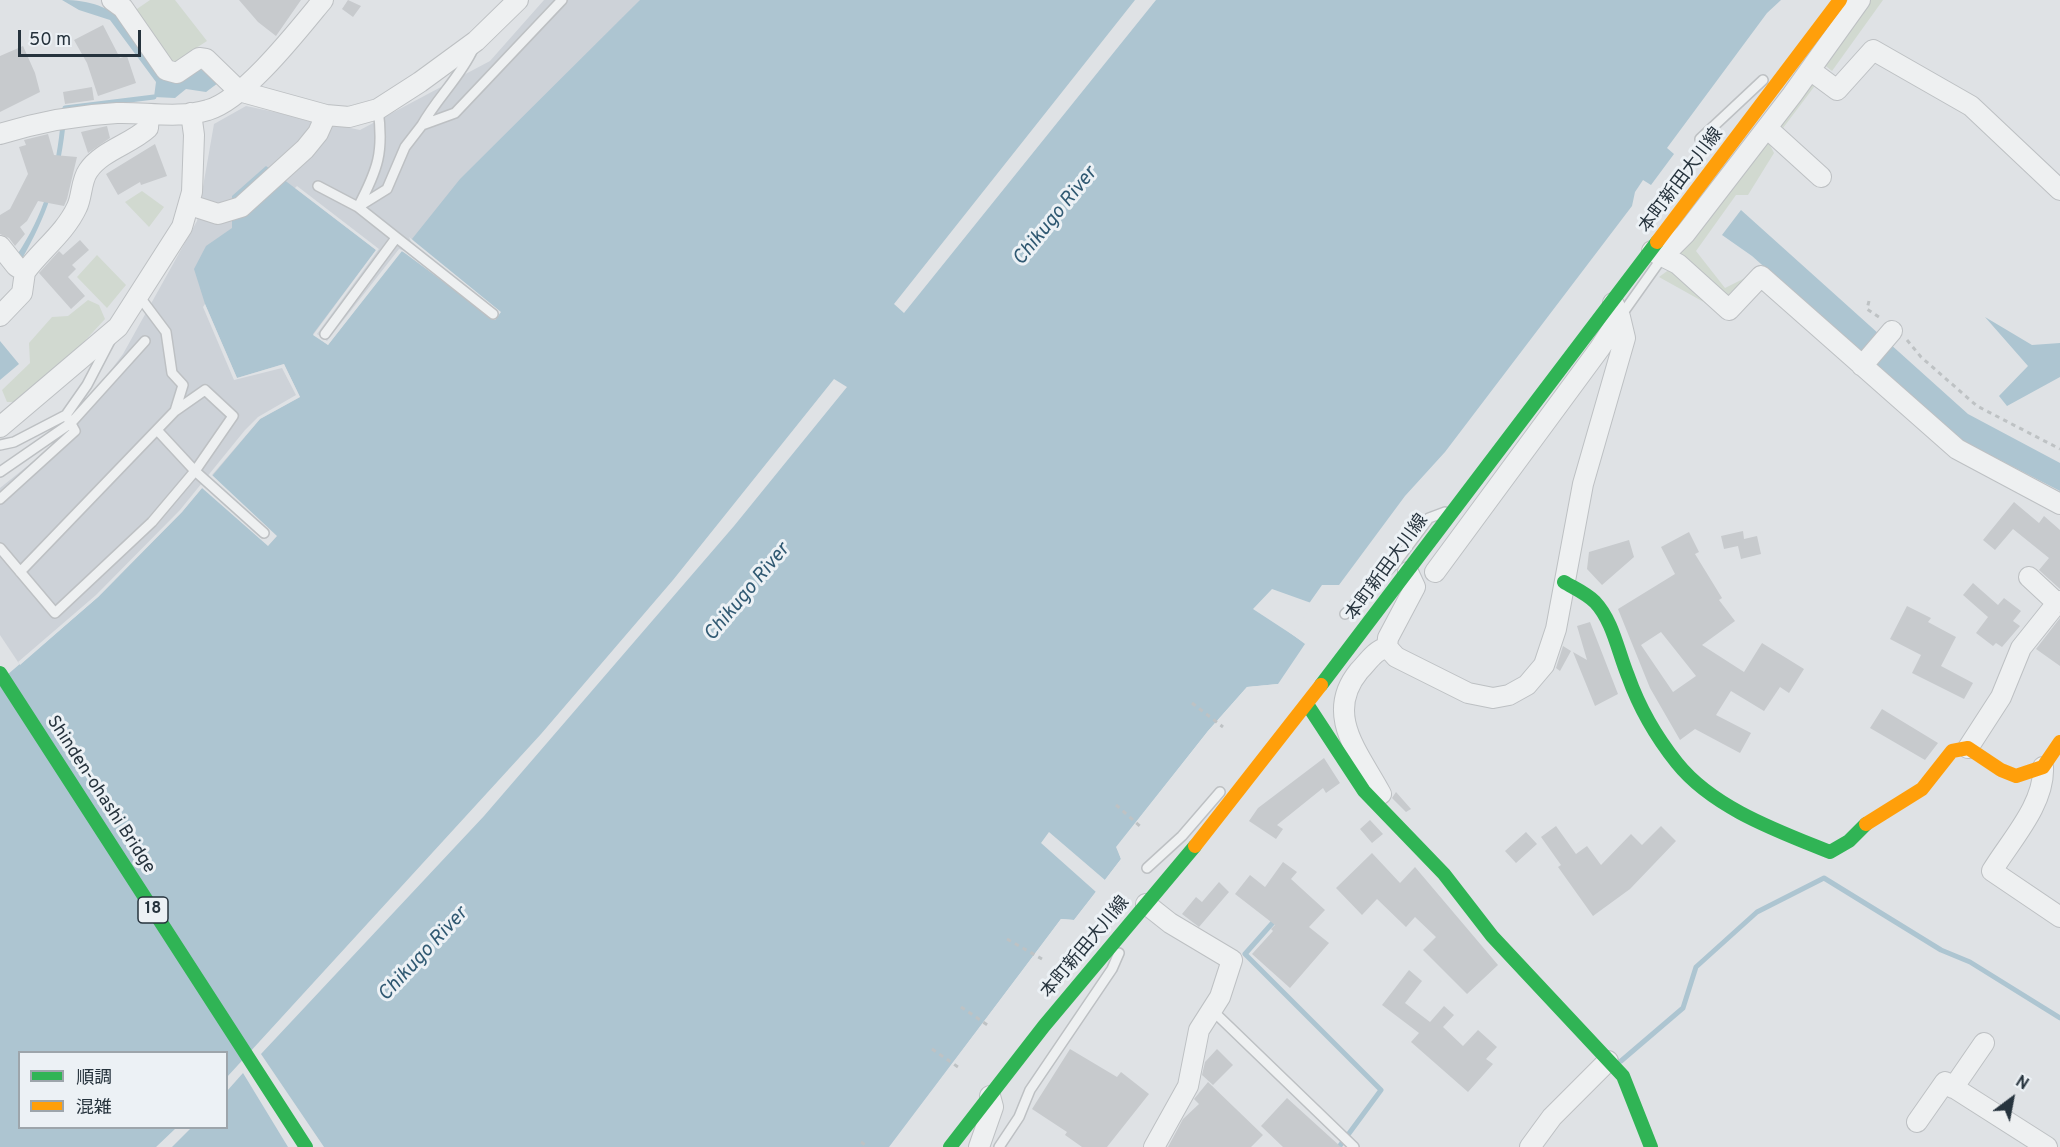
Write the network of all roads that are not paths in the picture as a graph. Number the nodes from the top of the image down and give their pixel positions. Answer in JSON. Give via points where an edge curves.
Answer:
{"nodes":[{"id":1,"x":112,"y":0,"type":"edge"},
{"id":2,"x":323,"y":0,"type":"edge"},
{"id":3,"x":562,"y":0,"type":"edge"},
{"id":4,"x":1839,"y":0,"type":"edge"},
{"id":5,"x":1860,"y":0,"type":"edge"},
{"id":6,"x":513,"y":3,"type":"edge"},
{"id":7,"x":1818,"y":29,"type":"junction"},
{"id":8,"x":1801,"y":37,"type":"dead end"},
{"id":9,"x":476,"y":41,"type":"junction"},
{"id":10,"x":1810,"y":70,"type":"junction"},
{"id":11,"x":1768,"y":73,"type":"dead end"},
{"id":12,"x":239,"y":91,"type":"junction"},
{"id":13,"x":378,"y":109,"type":"junction"},
{"id":14,"x":191,"y":113,"type":"junction"},
{"id":15,"x":149,"y":114,"type":"junction"},
{"id":16,"x":326,"y":115,"type":"junction"},
{"id":17,"x":422,"y":125,"type":"junction"},
{"id":18,"x":1767,"y":128,"type":"junction"},
{"id":19,"x":0,"y":134,"type":"edge"},
{"id":20,"x":1700,"y":139,"type":"dead end"},
{"id":21,"x":1821,"y":177,"type":"dead end"},
{"id":22,"x":318,"y":186,"type":"dead end"},
{"id":23,"x":2060,"y":190,"type":"edge"},
{"id":24,"x":190,"y":205,"type":"junction"},
{"id":25,"x":358,"y":207,"type":"junction"},
{"id":26,"x":396,"y":238,"type":"junction"},
{"id":27,"x":0,"y":246,"type":"edge"},
{"id":28,"x":1658,"y":253,"type":"junction"},
{"id":29,"x":24,"y":272,"type":"junction"},
{"id":30,"x":139,"y":296,"type":"junction"},
{"id":31,"x":1617,"y":310,"type":"junction"},
{"id":32,"x":493,"y":314,"type":"dead end"},
{"id":33,"x":0,"y":316,"type":"edge"},
{"id":34,"x":118,"y":327,"type":"junction"},
{"id":35,"x":1892,"y":331,"type":"road end"},
{"id":36,"x":325,"y":334,"type":"dead end"},
{"id":37,"x":145,"y":341,"type":"dead end"},
{"id":38,"x":1863,"y":366,"type":"junction"},
{"id":39,"x":175,"y":411,"type":"junction"},
{"id":40,"x":69,"y":419,"type":"junction"},
{"id":41,"x":2,"y":422,"type":"edge"},
{"id":42,"x":157,"y":430,"type":"junction"},
{"id":43,"x":0,"y":445,"type":"edge"},
{"id":44,"x":195,"y":471,"type":"junction"},
{"id":45,"x":0,"y":472,"type":"edge"},
{"id":46,"x":0,"y":499,"type":"edge"},
{"id":47,"x":2060,"y":504,"type":"edge"},
{"id":48,"x":1453,"y":510,"type":"junction"},
{"id":49,"x":264,"y":533,"type":"dead end"},
{"id":50,"x":0,"y":548,"type":"edge"},
{"id":51,"x":20,"y":572,"type":"junction"},
{"id":52,"x":1408,"y":572,"type":"junction"},
{"id":53,"x":1435,"y":572,"type":"dead end"},
{"id":54,"x":2029,"y":577,"type":"dead end"},
{"id":55,"x":1564,"y":582,"type":"junction"},
{"id":56,"x":2059,"y":602,"type":"edge"},
{"id":57,"x":1345,"y":614,"type":"dead end"},
{"id":58,"x":1387,"y":647,"type":"junction"},
{"id":59,"x":0,"y":674,"type":"edge"},
{"id":60,"x":1307,"y":704,"type":"junction"},
{"id":61,"x":2060,"y":742,"type":"edge"},
{"id":62,"x":1968,"y":748,"type":"junction"},
{"id":63,"x":2043,"y":767,"type":"junction"},
{"id":64,"x":1247,"y":780,"type":"junction"},
{"id":65,"x":1375,"y":801,"type":"junction"},
{"id":66,"x":1147,"y":868,"type":"dead end"},
{"id":67,"x":1146,"y":904,"type":"junction"},
{"id":68,"x":2060,"y":917,"type":"edge"},
{"id":69,"x":1117,"y":939,"type":"junction"},
{"id":70,"x":1212,"y":1010,"type":"junction"},
{"id":71,"x":1984,"y":1043,"type":"dead end"},
{"id":72,"x":1613,"y":1066,"type":"junction"},
{"id":73,"x":1953,"y":1088,"type":"junction"},
{"id":74,"x":990,"y":1095,"type":"junction"},
{"id":75,"x":1917,"y":1122,"type":"dead end"},
{"id":76,"x":306,"y":1147,"type":"edge"},
{"id":77,"x":950,"y":1147,"type":"edge"},
{"id":78,"x":979,"y":1147,"type":"edge"},
{"id":79,"x":999,"y":1147,"type":"edge"},
{"id":80,"x":1154,"y":1147,"type":"edge"},
{"id":81,"x":1354,"y":1147,"type":"edge"},
{"id":82,"x":1530,"y":1147,"type":"edge"},
{"id":83,"x":1652,"y":1147,"type":"edge"},
{"id":84,"x":2047,"y":1147,"type":"edge"}],
"edges":[{"from":1,"to":12,"type":"street","via":[[123,8],[166,70],[177,73],[199,58],[206,59]]},
{"from":2,"to":12,"type":"street"},
{"from":3,"to":17,"type":"lane","via":[[455,113]]},
{"from":4,"to":7,"type":"main road","name":"本町新田大川線"},
{"from":5,"to":10,"type":"street"},
{"from":6,"to":9,"type":"street"},
{"from":7,"to":8,"type":"lane"},
{"from":7,"to":28,"type":"main road","name":"本町新田大川線"},
{"from":9,"to":13,"type":"street"},
{"from":9,"to":17,"type":"lane","via":[[467,61]]},
{"from":10,"to":18,"type":"street"},
{"from":10,"to":23,"type":"street","via":[[1837,90],[1873,50],[1971,106]]},
{"from":11,"to":20,"type":"lane","via":[[1756,89]]},
{"from":12,"to":14,"type":"street","via":[[210,110]]},
{"from":12,"to":16,"type":"street"},
{"from":13,"to":16,"type":"street","via":[[349,117]]},
{"from":13,"to":25,"type":"lane","via":[[382,140],[375,176]]},
{"from":14,"to":15,"type":"street"},
{"from":14,"to":24,"type":"street","via":[[194,135]]},
{"from":15,"to":19,"type":"street","via":[[49,119]]},
{"from":15,"to":29,"type":"street","via":[[148,128],[87,172],[77,207],[56,239]]},
{"from":16,"to":24,"type":"street","via":[[305,149],[241,207],[206,212]]},
{"from":17,"to":25,"type":"lane","via":[[405,147],[387,189]]},
{"from":18,"to":21,"type":"street"},
{"from":18,"to":28,"type":"street","via":[[1685,234]]},
{"from":22,"to":25,"type":"lane"},
{"from":24,"to":30,"type":"street","via":[[182,227]]},
{"from":25,"to":26,"type":"lane"},
{"from":26,"to":32,"type":"lane"},
{"from":26,"to":36,"type":"lane"},
{"from":27,"to":29,"type":"street"},
{"from":28,"to":31,"type":"main road","name":"本町新田大川線"},
{"from":28,"to":38,"type":"street","via":[[1678,264],[1729,310],[1761,276]]},
{"from":29,"to":33,"type":"street","via":[[22,293]]},
{"from":30,"to":34,"type":"street"},
{"from":30,"to":39,"type":"lane","via":[[166,332],[172,373],[183,386]]},
{"from":31,"to":48,"type":"main road","name":"本町新田大川線"},
{"from":31,"to":53,"type":"street","via":[[1600,348]]},
{"from":31,"to":55,"type":"street","via":[[1625,338],[1582,484]]},
{"from":34,"to":40,"type":"lane"},
{"from":34,"to":41,"type":"street"},
{"from":35,"to":38,"type":"street"},
{"from":37,"to":40,"type":"lane"},
{"from":38,"to":47,"type":"street","via":[[1957,449]]},
{"from":39,"to":42,"type":"lane"},
{"from":39,"to":44,"type":"lane","via":[[205,390],[233,416]]},
{"from":40,"to":43,"type":"lane"},
{"from":40,"to":45,"type":"lane"},
{"from":40,"to":46,"type":"lane","via":[[75,431]]},
{"from":42,"to":44,"type":"lane"},
{"from":42,"to":51,"type":"lane"},
{"from":44,"to":49,"type":"lane"},
{"from":44,"to":51,"type":"lane","via":[[152,522],[55,613]]},
{"from":48,"to":52,"type":"main road","name":"本町新田大川線"},
{"from":48,"to":57,"type":"lane","via":[[1429,518],[1396,562]]},
{"from":50,"to":51,"type":"lane"},
{"from":52,"to":58,"type":"street","via":[[1415,587]]},
{"from":52,"to":60,"type":"main road","name":"本町新田大川線"},
{"from":54,"to":56,"type":"street"},
{"from":55,"to":58,"type":"street","via":[[1556,629],[1544,665],[1527,685],[1509,696],[1493,698],[1468,693],[1423,673]]},
{"from":55,"to":62,"type":"main road","via":[[1594,601],[1606,617],[1631,687],[1675,761],[1719,797],[1802,843],[1830,852],[1849,841],[1869,821],[1922,789],[1952,751]]},
{"from":56,"to":62,"type":"street","via":[[2021,648],[2001,698]]},
{"from":58,"to":65,"type":"street","via":[[1378,650],[1353,679],[1344,697],[1343,716],[1349,736],[1381,794]]},
{"from":59,"to":76,"type":"main road","name":"Shinden-ohashi Bridge","number":"18"},
{"from":60,"to":64,"type":"main road","name":"本町新田大川線"},
{"from":60,"to":65,"type":"main road","via":[[1364,791]]},
{"from":61,"to":63,"type":"main road"},
{"from":62,"to":63,"type":"main road","via":[[2016,776]]},
{"from":63,"to":68,"type":"street","via":[[2044,779],[2034,805],[1992,871]]},
{"from":64,"to":66,"type":"lane","via":[[1223,789],[1182,836]]},
{"from":64,"to":67,"type":"main road","name":"本町新田大川線"},
{"from":65,"to":72,"type":"main road","via":[[1444,874],[1492,936]]},
{"from":67,"to":69,"type":"main road","name":"本町新田大川線"},
{"from":67,"to":70,"type":"street","via":[[1232,960]]},
{"from":69,"to":74,"type":"main road","name":"本町新田大川線"},
{"from":69,"to":79,"type":"lane","via":[[1122,946],[1112,969],[1030,1090],[1019,1117]]},
{"from":70,"to":80,"type":"street","via":[[1199,1030],[1188,1086]]},
{"from":70,"to":81,"type":"lane"},
{"from":71,"to":73,"type":"street"},
{"from":72,"to":82,"type":"street","via":[[1552,1117]]},
{"from":72,"to":83,"type":"main road"},
{"from":73,"to":75,"type":"street","via":[[1945,1082]]},
{"from":73,"to":84,"type":"street"},
{"from":74,"to":77,"type":"main road","name":"本町新田大川線"},
{"from":74,"to":78,"type":"street","via":[[993,1107]]}]}
